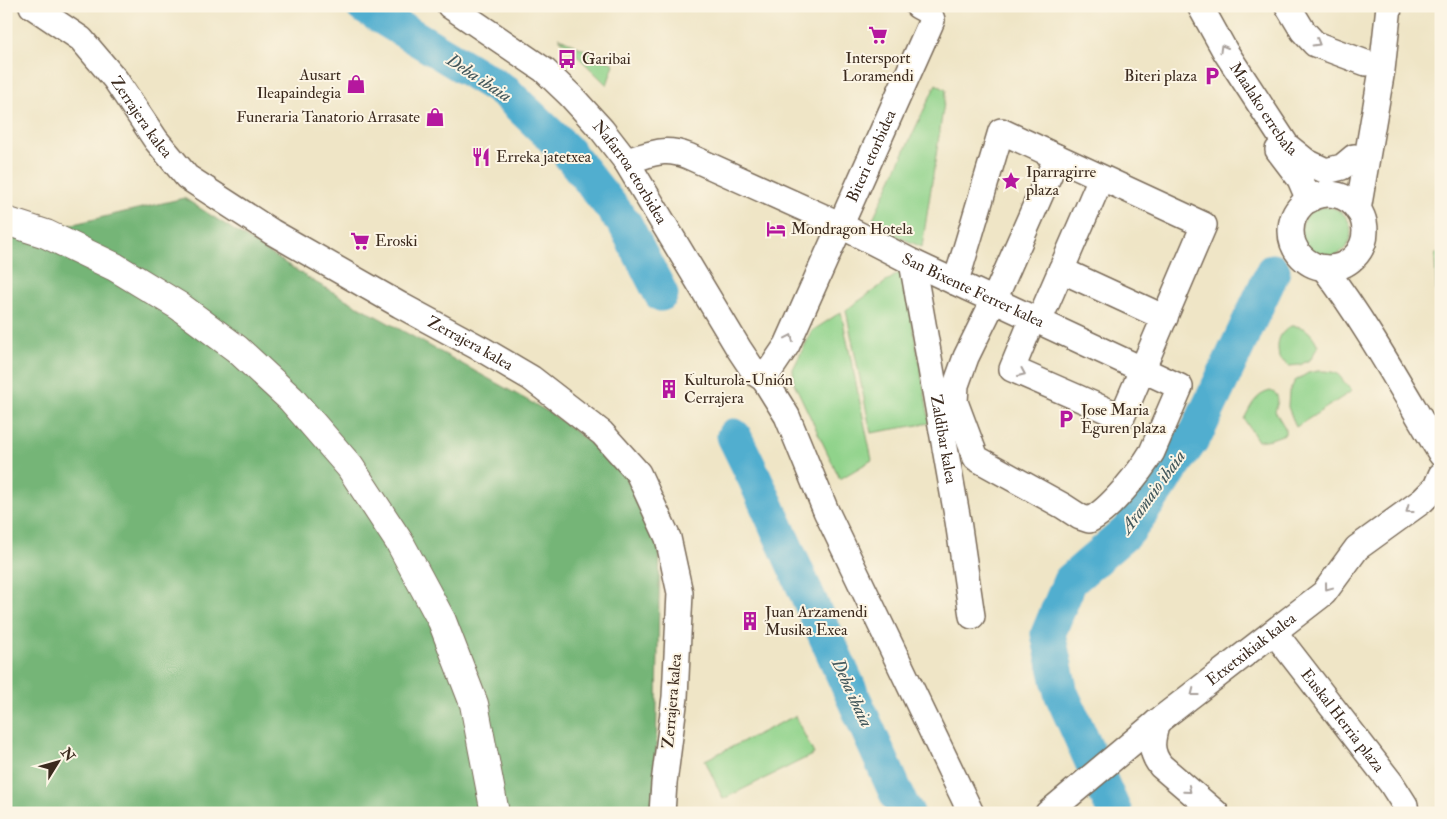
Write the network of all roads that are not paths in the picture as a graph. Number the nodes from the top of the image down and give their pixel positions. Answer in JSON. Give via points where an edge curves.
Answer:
{"nodes":[{"id":1,"x":32,"y":6,"type":"edge"},
{"id":2,"x":450,"y":6,"type":"edge"},
{"id":3,"x":1200,"y":6,"type":"edge"},
{"id":4,"x":1288,"y":6,"type":"edge"},
{"id":5,"x":1376,"y":6,"type":"edge"},
{"id":6,"x":1389,"y":6,"type":"edge"},
{"id":7,"x":924,"y":9,"type":"edge"},
{"id":8,"x":1366,"y":63,"type":"junction"},
{"id":9,"x":1268,"y":118,"type":"junction"},
{"id":10,"x":1354,"y":156,"type":"junction"},
{"id":11,"x":1057,"y":157,"type":"junction"},
{"id":12,"x":626,"y":161,"type":"junction"},
{"id":13,"x":1101,"y":178,"type":"junction"},
{"id":14,"x":1333,"y":195,"type":"junction"},
{"id":15,"x":1309,"y":200,"type":"junction"},
{"id":16,"x":1358,"y":210,"type":"junction"},
{"id":17,"x":6,"y":221,"type":"edge"},
{"id":18,"x":840,"y":226,"type":"junction"},
{"id":19,"x":1354,"y":258,"type":"junction"},
{"id":20,"x":912,"y":262,"type":"junction"},
{"id":21,"x":1324,"y":268,"type":"junction"},
{"id":22,"x":1062,"y":270,"type":"junction"},
{"id":23,"x":955,"y":282,"type":"junction"},
{"id":24,"x":994,"y":300,"type":"junction"},
{"id":25,"x":1165,"y":318,"type":"junction"},
{"id":26,"x":1036,"y":320,"type":"junction"},
{"id":27,"x":1366,"y":329,"type":"junction"},
{"id":28,"x":1143,"y":370,"type":"junction"},
{"id":29,"x":764,"y":379,"type":"junction"},
{"id":30,"x":1441,"y":454,"type":"edge"},
{"id":31,"x":1441,"y":475,"type":"edge"},
{"id":32,"x":972,"y":616,"type":"dead end"},
{"id":33,"x":1274,"y":632,"type":"junction"},
{"id":34,"x":1157,"y":722,"type":"junction"},
{"id":35,"x":1118,"y":754,"type":"junction"},
{"id":36,"x":1161,"y":766,"type":"junction"},
{"id":37,"x":496,"y":813,"type":"edge"},
{"id":38,"x":662,"y":813,"type":"edge"},
{"id":39,"x":970,"y":813,"type":"edge"},
{"id":40,"x":1048,"y":813,"type":"edge"},
{"id":41,"x":1216,"y":813,"type":"edge"},
{"id":42,"x":1406,"y":813,"type":"edge"}],
"edges":[{"from":1,"to":38,"type":"street","name":"Zerrajera kalea","via":[[81,39],[115,79],[156,140],[187,177],[272,232],[530,378],[602,433],[638,473],[668,538],[680,593],[675,697]]},
{"from":2,"to":12,"type":"street","name":"Nafarroa etorbidea","via":[[544,70],[602,130]]},
{"from":9,"to":3,"type":"street","name":"Maalako errebala","one_way":true,"via":[[1224,51]]},
{"from":4,"to":8,"type":"street","one_way":true,"via":[[1315,44]]},
{"from":5,"to":8,"type":"street"},
{"from":6,"to":16,"type":"street","via":[[1382,70]]},
{"from":7,"to":18,"type":"street","name":"Biteri etorbidea","via":[[932,20]]},
{"from":8,"to":10,"type":"street"},
{"from":9,"to":10,"type":"street","name":"Maalako errebala","via":[[1287,146],[1307,162],[1326,171],[1342,167]]},
{"from":9,"to":15,"type":"street","via":[[1268,131],[1275,146],[1294,170]]},
{"from":10,"to":14,"type":"street","via":[[1350,170]]},
{"from":11,"to":13,"type":"street"},
{"from":11,"to":23,"type":"street","via":[[1001,131]]},
{"from":11,"to":24,"type":"street"},
{"from":12,"to":18,"type":"street","name":"San Bixente Ferrer kalea","via":[[658,151],[676,151]]},
{"from":12,"to":29,"type":"street","name":"Nafarroa etorbidea","via":[[739,349],[755,373]]},
{"from":13,"to":22,"type":"street"},
{"from":13,"to":25,"type":"street","via":[[1204,225]]},
{"from":14,"to":15,"type":"street"},
{"from":14,"to":16,"type":"street","via":[[1351,202]]},
{"from":15,"to":21,"type":"street","via":[[1294,215],[1291,234],[1299,255]]},
{"from":16,"to":19,"type":"street","via":[[1364,240]]},
{"from":17,"to":37,"type":"main road","via":[[46,234],[115,267],[179,306],[237,349],[291,398],[350,467],[400,543],[442,621],[474,704]]},
{"from":18,"to":20,"type":"street","name":"San Bixente Ferrer kalea"},
{"from":29,"to":18,"type":"street","name":"Biteri etorbidea","one_way":true,"via":[[787,345]]},
{"from":19,"to":21,"type":"street","via":[[1340,266]]},
{"from":19,"to":27,"type":"street","via":[[1355,289]]},
{"from":20,"to":23,"type":"street","name":"San Bixente Ferrer kalea"},
{"from":20,"to":32,"type":"street","name":"Zaldibar kalea"},
{"from":21,"to":27,"type":"street"},
{"from":22,"to":25,"type":"street"},
{"from":22,"to":26,"type":"street"},
{"from":23,"to":24,"type":"street","name":"San Bixente Ferrer kalea"},
{"from":24,"to":26,"type":"street","name":"San Bixente Ferrer kalea"},
{"from":24,"to":28,"type":"street","name":"San Bixente Ferrer kalea","via":[[956,385],[955,402],[972,448],[976,458],[1080,518],[1089,520],[1097,516],[1147,462],[1180,387]]},
{"from":25,"to":28,"type":"street"},
{"from":26,"to":28,"type":"street","name":"San Bixente Ferrer kalea"},
{"from":26,"to":28,"type":"street","one_way":true,"via":[[1012,369],[1122,417]]},
{"from":27,"to":30,"type":"street"},
{"from":29,"to":39,"type":"street","name":"Nafarroa etorbidea","via":[[787,416],[826,511]]},
{"from":31,"to":33,"type":"street","name":"Etxetxikiak kalea","one_way":true,"via":[[1436,487],[1422,501],[1357,548],[1324,593]]},
{"from":33,"to":34,"type":"street","name":"Etxetxikiak kalea","one_way":true},
{"from":33,"to":42,"type":"street","name":"Euskal Herria plaza","via":[[1391,783],[1405,805]]},
{"from":34,"to":35,"type":"street","name":"Etxetxikiak kalea"},
{"from":34,"to":36,"type":"street","via":[[1152,750]]},
{"from":35,"to":36,"type":"street"},
{"from":35,"to":40,"type":"street","name":"Etxetxikiak kalea"},
{"from":36,"to":41,"type":"street","one_way":true}]}
